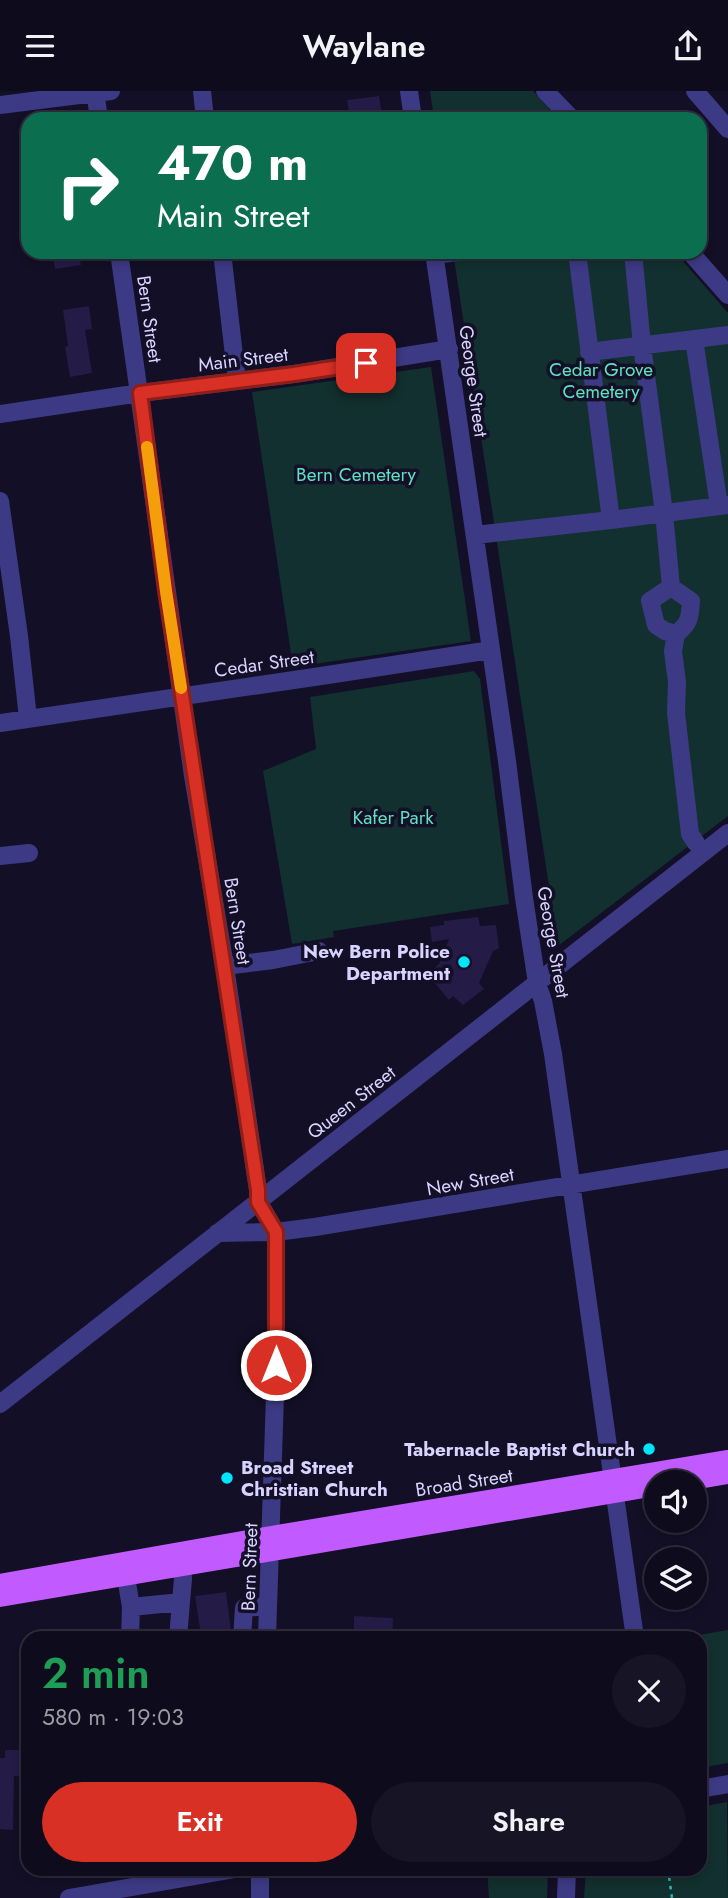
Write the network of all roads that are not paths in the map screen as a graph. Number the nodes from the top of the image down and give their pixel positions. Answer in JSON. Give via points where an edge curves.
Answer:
{"nodes":[{"id":1,"x":202,"y":91,"type":"edge"},
{"id":2,"x":409,"y":91,"type":"edge"},
{"id":3,"x":545,"y":91,"type":"edge"},
{"id":4,"x":695,"y":91,"type":"edge"},
{"id":5,"x":101,"y":92,"type":"edge"},
{"id":6,"x":0,"y":105,"type":"edge"},
{"id":7,"x":100,"y":112,"type":"edge"},
{"id":8,"x":204,"y":112,"type":"edge"},
{"id":9,"x":412,"y":112,"type":"edge"},
{"id":10,"x":565,"y":112,"type":"edge"},
{"id":11,"x":728,"y":129,"type":"edge"},
{"id":12,"x":120,"y":259,"type":"edge"},
{"id":13,"x":223,"y":259,"type":"edge"},
{"id":14,"x":435,"y":259,"type":"edge"},
{"id":15,"x":578,"y":259,"type":"edge"},
{"id":16,"x":634,"y":259,"type":"edge"},
{"id":17,"x":696,"y":259,"type":"edge"},
{"id":18,"x":728,"y":295,"type":"edge"},
{"id":19,"x":728,"y":335,"type":"edge"},
{"id":20,"x":694,"y":339,"type":"junction"},
{"id":21,"x":642,"y":345,"type":"junction"},
{"id":22,"x":449,"y":349,"type":"junction"},
{"id":23,"x":589,"y":352,"type":"junction"},
{"id":24,"x":237,"y":381,"type":"junction"},
{"id":25,"x":140,"y":393,"type":"junction"},
{"id":26,"x":0,"y":414,"type":"edge"},
{"id":27,"x":0,"y":501,"type":"edge"},
{"id":28,"x":723,"y":506,"type":"edge"},
{"id":29,"x":664,"y":513,"type":"junction"},
{"id":30,"x":611,"y":520,"type":"junction"},
{"id":31,"x":475,"y":535,"type":"junction"},
{"id":32,"x":671,"y":587,"type":"junction"},
{"id":33,"x":676,"y":634,"type":"junction"},
{"id":34,"x":491,"y":650,"type":"junction"},
{"id":35,"x":182,"y":696,"type":"junction"},
{"id":36,"x":28,"y":718,"type":"junction"},
{"id":37,"x":0,"y":723,"type":"edge"},
{"id":38,"x":725,"y":839,"type":"edge"},
{"id":39,"x":696,"y":843,"type":"dead end"},
{"id":40,"x":29,"y":853,"type":"dead end"},
{"id":41,"x":0,"y":856,"type":"edge"},
{"id":42,"x":319,"y":951,"type":"dead end"},
{"id":43,"x":225,"y":966,"type":"junction"},
{"id":44,"x":537,"y":983,"type":"junction"},
{"id":45,"x":728,"y":1160,"type":"edge"},
{"id":46,"x":571,"y":1185,"type":"junction"},
{"id":47,"x":258,"y":1202,"type":"junction"},
{"id":48,"x":276,"y":1232,"type":"junction"},
{"id":49,"x":217,"y":1233,"type":"junction"},
{"id":50,"x":0,"y":1404,"type":"edge"},
{"id":51,"x":728,"y":1459,"type":"edge"},
{"id":52,"x":728,"y":1475,"type":"edge"},
{"id":53,"x":707,"y":1478,"type":"edge"},
{"id":54,"x":613,"y":1487,"type":"junction"},
{"id":55,"x":644,"y":1487,"type":"edge"},
{"id":56,"x":271,"y":1544,"type":"junction"},
{"id":57,"x":182,"y":1567,"type":"junction"},
{"id":58,"x":126,"y":1577,"type":"junction"},
{"id":59,"x":0,"y":1583,"type":"edge"},
{"id":60,"x":0,"y":1598,"type":"edge"},
{"id":61,"x":181,"y":1602,"type":"junction"},
{"id":62,"x":268,"y":1606,"type":"junction"},
{"id":63,"x":131,"y":1607,"type":"junction"},
{"id":64,"x":130,"y":1631,"type":"edge"},
{"id":65,"x":179,"y":1631,"type":"edge"},
{"id":66,"x":242,"y":1631,"type":"edge"},
{"id":67,"x":267,"y":1631,"type":"edge"},
{"id":68,"x":634,"y":1631,"type":"edge"},
{"id":69,"x":728,"y":1784,"type":"edge"},
{"id":70,"x":707,"y":1788,"type":"edge"},
{"id":71,"x":195,"y":1876,"type":"edge"},
{"id":72,"x":260,"y":1876,"type":"edge"},
{"id":73,"x":567,"y":1876,"type":"edge"},
{"id":74,"x":69,"y":1898,"type":"edge"},
{"id":75,"x":260,"y":1898,"type":"edge"},
{"id":76,"x":566,"y":1898,"type":"edge"}],
"edges":[{"from":1,"to":8,"type":"street"},
{"from":2,"to":9,"type":"street"},
{"from":3,"to":10,"type":"street"},
{"from":4,"to":11,"type":"street"},
{"from":5,"to":6,"type":"street"},
{"from":5,"to":7,"type":"street"},
{"from":12,"to":25,"type":"street","name":"Bern Street"},
{"from":13,"to":24,"type":"street"},
{"from":14,"to":22,"type":"street","name":"George Street"},
{"from":15,"to":23,"type":"street"},
{"from":16,"to":21,"type":"street"},
{"from":17,"to":18,"type":"street"},
{"from":19,"to":20,"type":"street"},
{"from":20,"to":21,"type":"street"},
{"from":20,"to":28,"type":"street"},
{"from":21,"to":23,"type":"street"},
{"from":21,"to":29,"type":"street"},
{"from":22,"to":24,"type":"street","name":"Main Street"},
{"from":22,"to":31,"type":"street","name":"George Street"},
{"from":23,"to":30,"type":"street"},
{"from":24,"to":25,"type":"street","name":"Main Street"},
{"from":25,"to":26,"type":"street","name":"Main Street"},
{"from":25,"to":35,"type":"street","name":"Bern Street"},
{"from":27,"to":36,"type":"street"},
{"from":28,"to":29,"type":"street"},
{"from":29,"to":30,"type":"street"},
{"from":29,"to":32,"type":"street"},
{"from":30,"to":31,"type":"street"},
{"from":31,"to":34,"type":"street","name":"George Street"},
{"from":32,"to":33,"type":"street","via":[[691,601],[690,618]]},
{"from":32,"to":33,"type":"street","via":[[650,601],[656,625]]},
{"from":33,"to":39,"type":"street","via":[[676,713],[690,834]]},
{"from":34,"to":35,"type":"street","name":"Cedar Street"},
{"from":34,"to":44,"type":"street","name":"George Street"},
{"from":35,"to":36,"type":"street","name":"Cedar Street"},
{"from":35,"to":43,"type":"street","name":"Bern Street"},
{"from":36,"to":37,"type":"street","name":"Cedar Street"},
{"from":38,"to":44,"type":"street","name":"Queen Street"},
{"from":40,"to":41,"type":"street"},
{"from":42,"to":43,"type":"street"},
{"from":43,"to":47,"type":"street","name":"Bern Street"},
{"from":44,"to":46,"type":"street","name":"George Street","via":[[553,1054]]},
{"from":44,"to":47,"type":"street","name":"Queen Street"},
{"from":45,"to":46,"type":"street","name":"New Street"},
{"from":46,"to":48,"type":"street","name":"New Street"},
{"from":46,"to":54,"type":"street","name":"George Street"},
{"from":47,"to":48,"type":"street","name":"Bern Street"},
{"from":47,"to":49,"type":"street","name":"Queen Street"},
{"from":48,"to":49,"type":"street","name":"New Street"},
{"from":48,"to":56,"type":"street","name":"Bern Street"},
{"from":49,"to":50,"type":"street","name":"Queen Street"},
{"from":51,"to":54,"type":"main road","name":"Broad Street"},
{"from":52,"to":53,"type":"main road"},
{"from":54,"to":55,"type":"main road","name":"Broad Street"},
{"from":54,"to":56,"type":"main road","name":"Broad Street"},
{"from":54,"to":68,"type":"street","name":"George Street"},
{"from":56,"to":57,"type":"main road","name":"Broad Street"},
{"from":56,"to":59,"type":"main road","name":"Broad Street"},
{"from":56,"to":62,"type":"street","name":"Bern Street"},
{"from":57,"to":58,"type":"main road","name":"Broad Street"},
{"from":57,"to":61,"type":"street"},
{"from":58,"to":60,"type":"main road","name":"Broad Street"},
{"from":58,"to":63,"type":"street"},
{"from":61,"to":63,"type":"street"},
{"from":61,"to":65,"type":"street"},
{"from":62,"to":66,"type":"street","via":[[244,1608]]},
{"from":62,"to":67,"type":"street","name":"Bern Street"},
{"from":63,"to":64,"type":"street"},
{"from":69,"to":70,"type":"street"},
{"from":71,"to":74,"type":"street"},
{"from":72,"to":75,"type":"street"},
{"from":73,"to":76,"type":"street"}]}
